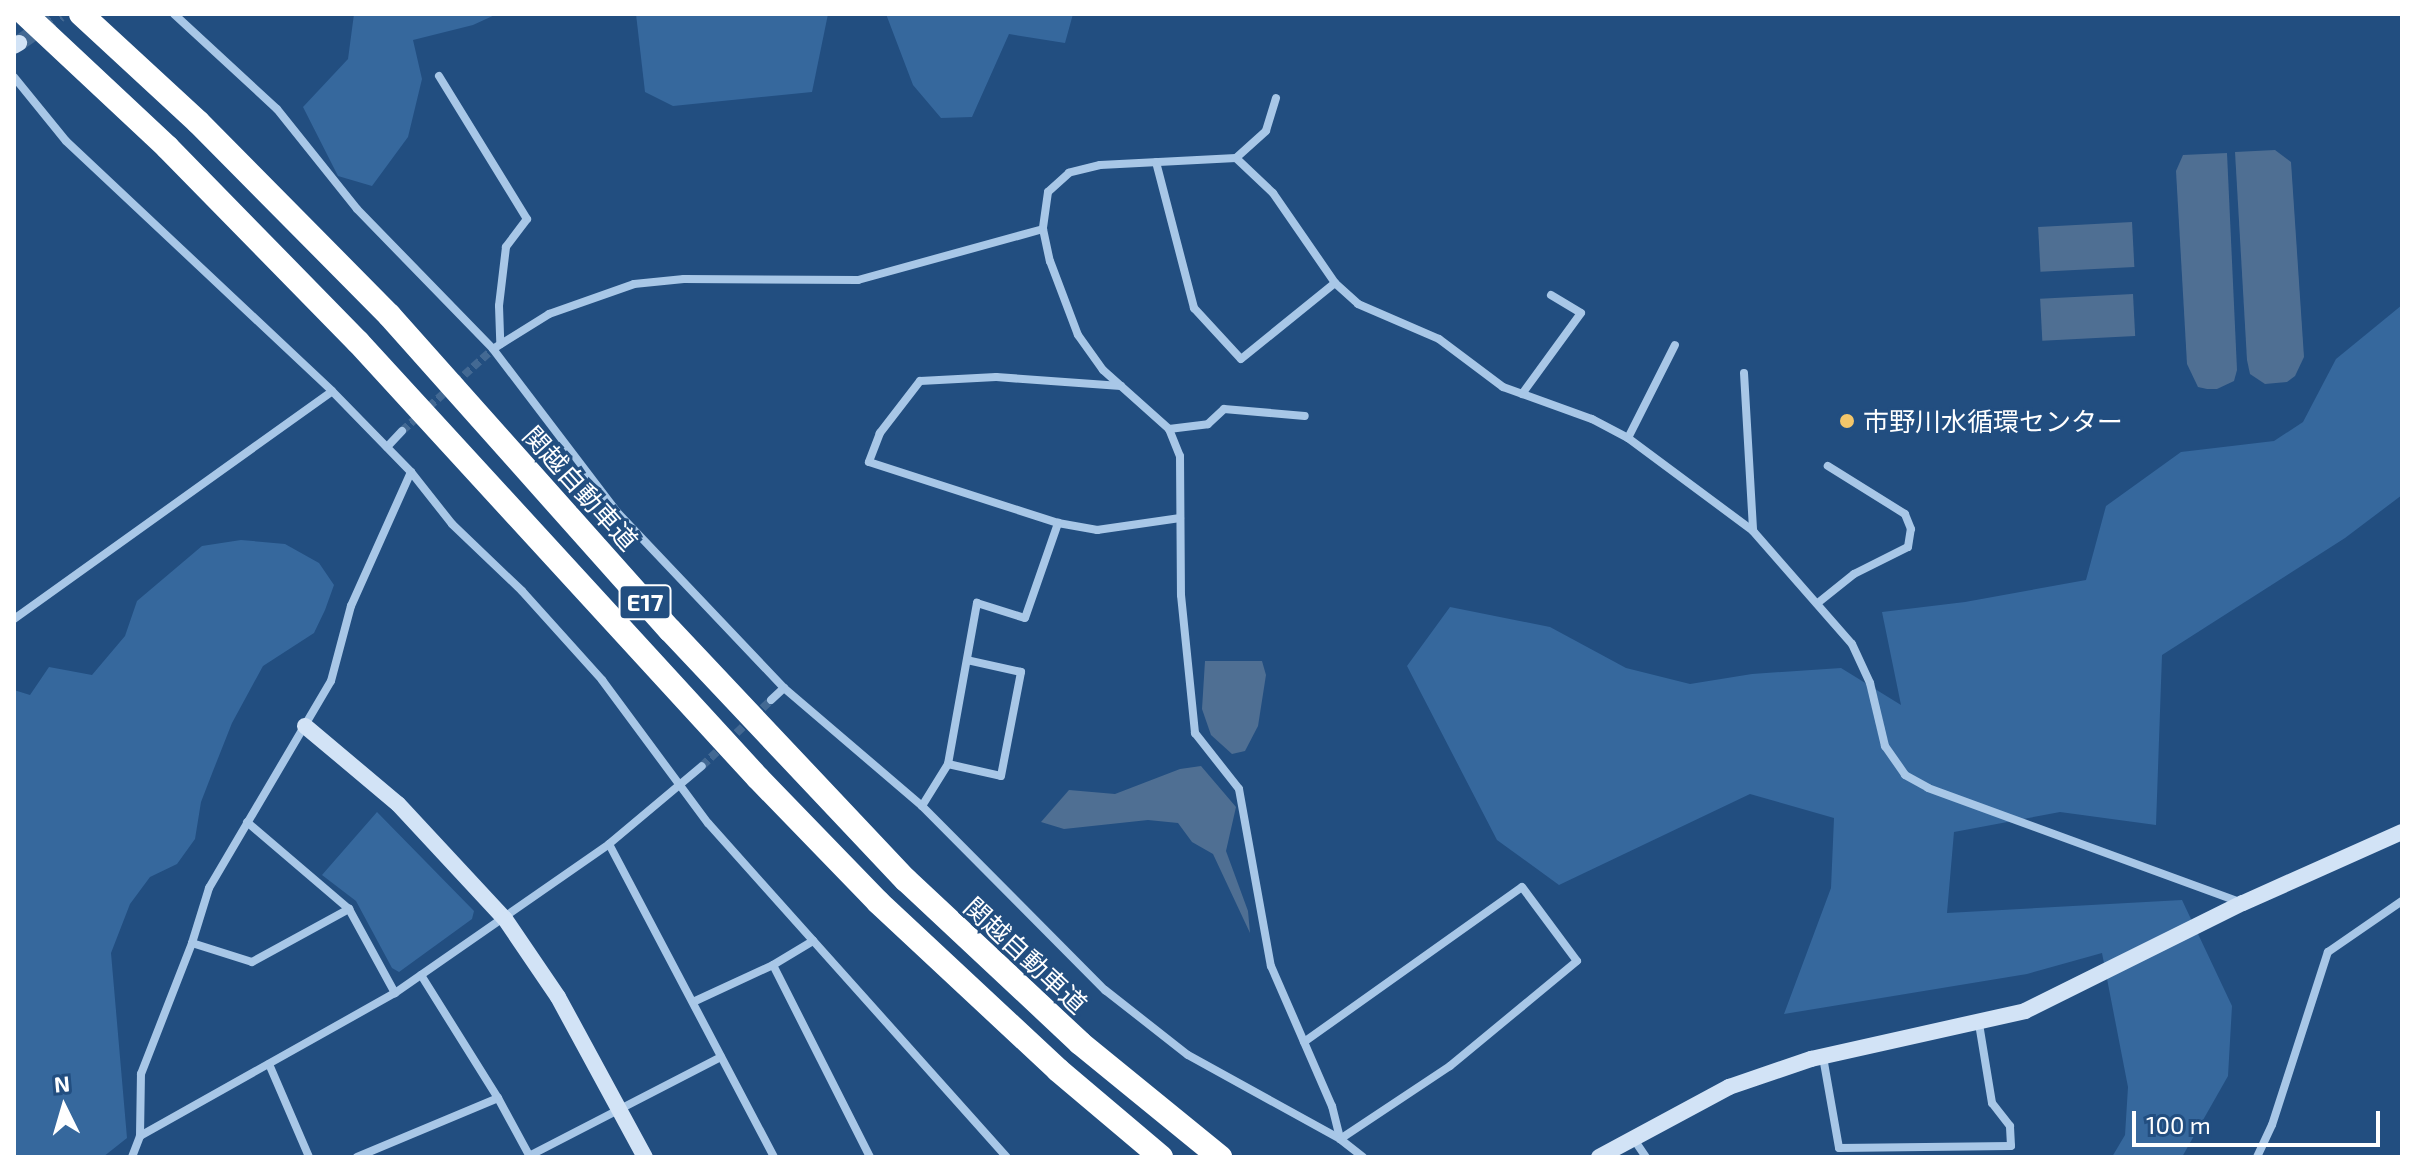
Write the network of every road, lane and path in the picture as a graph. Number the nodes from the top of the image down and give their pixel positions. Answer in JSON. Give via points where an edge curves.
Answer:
{"nodes":[{"id":1,"x":25,"y":14,"type":"edge"},
{"id":2,"x":174,"y":14,"type":"edge"},
{"id":3,"x":87,"y":19,"type":"edge"},
{"id":4,"x":439,"y":76,"type":"dead end"},
{"id":5,"x":14,"y":77,"type":"edge"},
{"id":6,"x":1276,"y":98,"type":"dead end"},
{"id":7,"x":1236,"y":158,"type":"junction"},
{"id":8,"x":1156,"y":162,"type":"junction"},
{"id":9,"x":1043,"y":229,"type":"junction"},
{"id":10,"x":1335,"y":283,"type":"junction"},
{"id":11,"x":1551,"y":295,"type":"dead end"},
{"id":12,"x":1675,"y":345,"type":"dead end"},
{"id":13,"x":496,"y":347,"type":"junction"},
{"id":14,"x":1744,"y":373,"type":"dead end"},
{"id":15,"x":1122,"y":386,"type":"junction"},
{"id":16,"x":332,"y":391,"type":"junction"},
{"id":17,"x":1522,"y":394,"type":"junction"},
{"id":18,"x":1305,"y":416,"type":"dead end"},
{"id":19,"x":1169,"y":429,"type":"junction"},
{"id":20,"x":402,"y":431,"type":"tunnel mouth"},
{"id":21,"x":1628,"y":438,"type":"junction"},
{"id":22,"x":387,"y":447,"type":"junction"},
{"id":23,"x":1828,"y":466,"type":"dead end"},
{"id":24,"x":411,"y":472,"type":"junction"},
{"id":25,"x":1180,"y":518,"type":"junction"},
{"id":26,"x":1058,"y":523,"type":"junction"},
{"id":27,"x":1753,"y":531,"type":"junction"},
{"id":28,"x":1819,"y":602,"type":"junction"},
{"id":29,"x":14,"y":619,"type":"edge"},
{"id":30,"x":967,"y":660,"type":"junction"},
{"id":31,"x":784,"y":688,"type":"junction"},
{"id":32,"x":771,"y":700,"type":"tunnel mouth"},
{"id":33,"x":305,"y":726,"type":"junction"},
{"id":34,"x":948,"y":764,"type":"junction"},
{"id":35,"x":702,"y":766,"type":"tunnel mouth"},
{"id":36,"x":682,"y":787,"type":"junction"},
{"id":37,"x":922,"y":806,"type":"junction"},
{"id":38,"x":247,"y":822,"type":"junction"},
{"id":39,"x":2402,"y":832,"type":"edge"},
{"id":40,"x":609,"y":844,"type":"junction"},
{"id":41,"x":2402,"y":901,"type":"edge"},
{"id":42,"x":2243,"y":903,"type":"junction"},
{"id":43,"x":349,"y":909,"type":"junction"},
{"id":44,"x":505,"y":919,"type":"junction"},
{"id":45,"x":813,"y":941,"type":"junction"},
{"id":46,"x":192,"y":943,"type":"junction"},
{"id":47,"x":773,"y":965,"type":"junction"},
{"id":48,"x":421,"y":975,"type":"junction"},
{"id":49,"x":395,"y":993,"type":"junction"},
{"id":50,"x":693,"y":1002,"type":"junction"},
{"id":51,"x":1979,"y":1024,"type":"junction"},
{"id":52,"x":1304,"y":1042,"type":"junction"},
{"id":53,"x":721,"y":1057,"type":"junction"},
{"id":54,"x":1823,"y":1057,"type":"junction"},
{"id":55,"x":269,"y":1064,"type":"junction"},
{"id":56,"x":498,"y":1098,"type":"junction"},
{"id":57,"x":620,"y":1109,"type":"junction"},
{"id":58,"x":140,"y":1136,"type":"junction"},
{"id":59,"x":1632,"y":1138,"type":"junction"},
{"id":60,"x":1340,"y":1139,"type":"junction"},
{"id":61,"x":1000,"y":1155,"type":"edge"},
{"id":62,"x":135,"y":1156,"type":"edge"},
{"id":63,"x":530,"y":1156,"type":"edge"},
{"id":64,"x":309,"y":1157,"type":"edge"},
{"id":65,"x":357,"y":1157,"type":"edge"},
{"id":66,"x":645,"y":1157,"type":"edge"},
{"id":67,"x":774,"y":1157,"type":"edge"},
{"id":68,"x":870,"y":1157,"type":"edge"},
{"id":69,"x":1161,"y":1157,"type":"edge"},
{"id":70,"x":1220,"y":1157,"type":"edge"},
{"id":71,"x":1363,"y":1157,"type":"edge"},
{"id":72,"x":1599,"y":1157,"type":"edge"},
{"id":73,"x":1646,"y":1157,"type":"edge"},
{"id":74,"x":2257,"y":1157,"type":"edge"}],
"edges":[{"from":1,"to":69,"type":"highway","number":"E17","via":[[358,342],[878,902],[1035,1049]]},
{"from":2,"to":13,"type":"street","via":[[277,109],[357,209]]},
{"from":3,"to":70,"type":"highway","name":"関越自動車道","number":"E17","via":[[198,122],[389,315],[670,630],[906,880],[1080,1043]]},
{"from":4,"to":13,"type":"street","via":[[527,219],[506,247]]},
{"from":5,"to":16,"type":"street","via":[[66,141]]},
{"from":6,"to":7,"type":"street","via":[[1266,131]]},
{"from":7,"to":8,"type":"street"},
{"from":7,"to":10,"type":"street","via":[[1273,193]]},
{"from":8,"to":9,"type":"street","via":[[1100,165],[1069,173],[1048,192]]},
{"from":8,"to":10,"type":"street","via":[[1194,308],[1241,359]]},
{"from":9,"to":13,"type":"street","via":[[858,280],[684,279],[634,284],[549,314]]},
{"from":9,"to":15,"type":"street","via":[[1078,335]]},
{"from":10,"to":17,"type":"street","via":[[1358,304],[1439,339],[1503,387]]},
{"from":11,"to":17,"type":"street","via":[[1581,313]]},
{"from":12,"to":21,"type":"street"},
{"from":13,"to":31,"type":"street","via":[[617,512]]},
{"from":14,"to":27,"type":"street"},
{"from":15,"to":19,"type":"street"},
{"from":15,"to":26,"type":"street","via":[[996,377],[920,381],[880,433],[869,462]]},
{"from":16,"to":22,"type":"street"},
{"from":16,"to":29,"type":"street"},
{"from":17,"to":21,"type":"street"},
{"from":18,"to":19,"type":"street","via":[[1224,409],[1208,424]]},
{"from":19,"to":25,"type":"street","via":[[1180,456]]},
{"from":20,"to":22,"type":"street"},
{"from":21,"to":27,"type":"street"},
{"from":22,"to":24,"type":"street"},
{"from":23,"to":28,"type":"street","via":[[1905,514],[1911,529],[1908,547],[1854,574]]},
{"from":24,"to":33,"type":"street","via":[[351,606],[331,681]]},
{"from":24,"to":36,"type":"street","via":[[452,524],[522,591],[602,680]]},
{"from":25,"to":26,"type":"street","via":[[1097,530]]},
{"from":25,"to":52,"type":"street","via":[[1181,595],[1195,733],[1239,789],[1271,966]]},
{"from":26,"to":30,"type":"street","via":[[1025,618],[977,603]]},
{"from":27,"to":28,"type":"street"},
{"from":28,"to":42,"type":"street","via":[[1852,644],[1870,683],[1885,746],[1905,775],[1928,788]]},
{"from":30,"to":34,"type":"street"},
{"from":30,"to":34,"type":"street","via":[[1021,672],[1001,776]]},
{"from":31,"to":32,"type":"street"},
{"from":31,"to":37,"type":"street"},
{"from":33,"to":38,"type":"street"},
{"from":33,"to":44,"type":"street","via":[[398,804]]},
{"from":34,"to":37,"type":"street"},
{"from":35,"to":36,"type":"street"},
{"from":36,"to":40,"type":"street"},
{"from":36,"to":45,"type":"street"},
{"from":37,"to":60,"type":"street","via":[[1105,990],[1188,1055]]},
{"from":38,"to":43,"type":"street"},
{"from":38,"to":46,"type":"street","via":[[209,888]]},
{"from":39,"to":42,"type":"street"},
{"from":40,"to":44,"type":"street"},
{"from":40,"to":50,"type":"street"},
{"from":41,"to":74,"type":"street","via":[[2328,952]]},
{"from":42,"to":51,"type":"street","via":[[2025,1011]]},
{"from":43,"to":46,"type":"street","via":[[252,962]]},
{"from":43,"to":49,"type":"street"},
{"from":44,"to":48,"type":"street"},
{"from":44,"to":57,"type":"street","via":[[558,997]]},
{"from":45,"to":47,"type":"street"},
{"from":45,"to":61,"type":"street"},
{"from":46,"to":58,"type":"street","via":[[141,1074]]},
{"from":47,"to":50,"type":"street"},
{"from":47,"to":68,"type":"street"},
{"from":48,"to":49,"type":"street"},
{"from":48,"to":56,"type":"street"},
{"from":49,"to":55,"type":"street"},
{"from":50,"to":53,"type":"street"},
{"from":51,"to":54,"type":"street"},
{"from":51,"to":54,"type":"street","via":[[1992,1103],[2010,1126],[2011,1146],[1839,1148]]},
{"from":52,"to":60,"type":"street"},
{"from":52,"to":60,"type":"street","via":[[1522,887],[1577,961],[1450,1066]]},
{"from":53,"to":57,"type":"street"},
{"from":53,"to":67,"type":"street"},
{"from":54,"to":59,"type":"street","via":[[1729,1087]]},
{"from":55,"to":58,"type":"street"},
{"from":55,"to":64,"type":"street"},
{"from":56,"to":63,"type":"street"},
{"from":56,"to":65,"type":"street"},
{"from":57,"to":63,"type":"street"},
{"from":57,"to":66,"type":"street"},
{"from":58,"to":62,"type":"street"},
{"from":59,"to":72,"type":"street"},
{"from":59,"to":73,"type":"street"},
{"from":60,"to":71,"type":"street"}]}
